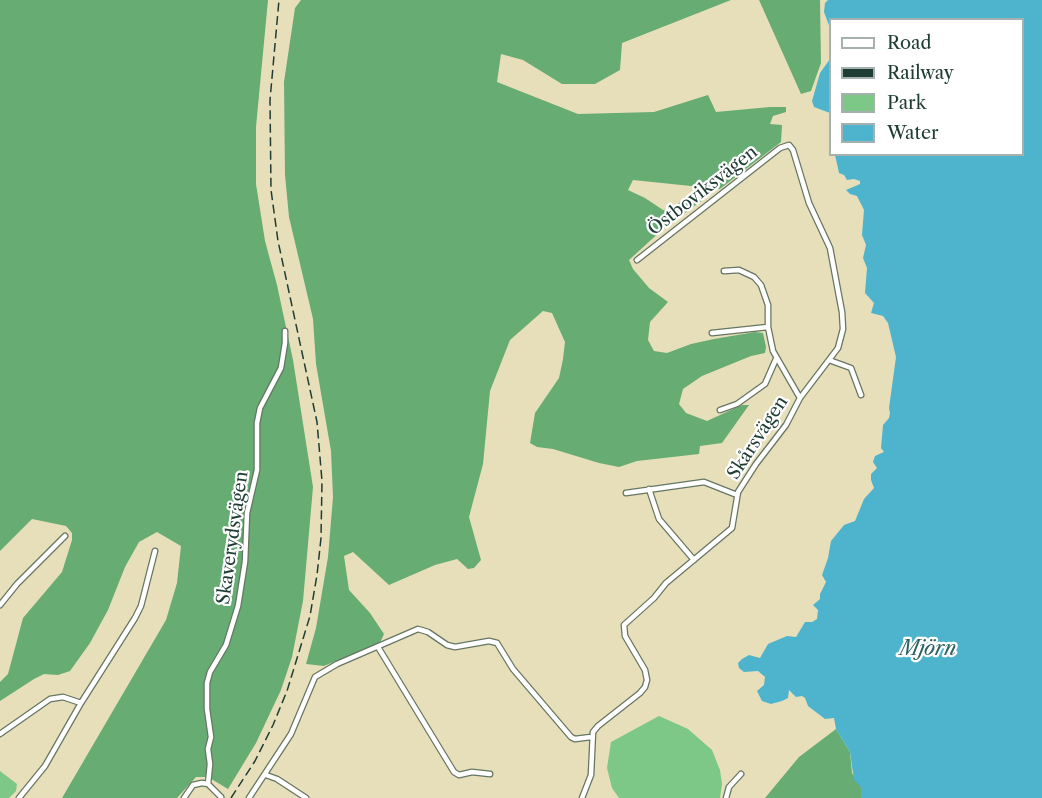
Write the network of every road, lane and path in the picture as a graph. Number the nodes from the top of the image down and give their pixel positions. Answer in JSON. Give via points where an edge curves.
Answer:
{"nodes":[{"id":1,"x":787,"y":145,"type":"joint"},
{"id":2,"x":637,"y":260,"type":"dead end"},
{"id":3,"x":724,"y":271,"type":"dead end"},
{"id":4,"x":768,"y":327,"type":"junction"},
{"id":5,"x":285,"y":331,"type":"dead end"},
{"id":6,"x":712,"y":333,"type":"dead end"},
{"id":7,"x":776,"y":359,"type":"junction"},
{"id":8,"x":829,"y":360,"type":"junction"},
{"id":9,"x":861,"y":395,"type":"dead end"},
{"id":10,"x":800,"y":398,"type":"junction"},
{"id":11,"x":720,"y":410,"type":"dead end"},
{"id":12,"x":650,"y":489,"type":"junction"},
{"id":13,"x":626,"y":493,"type":"dead end"},
{"id":14,"x":737,"y":495,"type":"junction"},
{"id":15,"x":65,"y":537,"type":"dead end"},
{"id":16,"x":155,"y":551,"type":"dead end"},
{"id":17,"x":694,"y":560,"type":"junction"},
{"id":18,"x":0,"y":604,"type":"edge"},
{"id":19,"x":378,"y":647,"type":"junction"},
{"id":20,"x":81,"y":703,"type":"junction"},
{"id":21,"x":0,"y":734,"type":"edge"},
{"id":22,"x":591,"y":737,"type":"junction"},
{"id":23,"x":266,"y":774,"type":"junction"},
{"id":24,"x":490,"y":774,"type":"dead end"},
{"id":25,"x":741,"y":774,"type":"dead end"},
{"id":26,"x":208,"y":784,"type":"junction"},
{"id":27,"x":221,"y":797,"type":"edge"},
{"id":28,"x":19,"y":798,"type":"edge"},
{"id":29,"x":184,"y":798,"type":"edge"},
{"id":30,"x":249,"y":798,"type":"edge"},
{"id":31,"x":306,"y":798,"type":"edge"},
{"id":32,"x":582,"y":798,"type":"edge"},
{"id":33,"x":726,"y":798,"type":"edge"}],
"edges":[{"from":1,"to":2,"type":"street","name":"Östboviksvägen"},
{"from":1,"to":8,"type":"street","name":"Skårsvägen","via":[[793,150],[809,203],[833,258],[843,329],[838,348]]},
{"from":3,"to":4,"type":"street","via":[[739,270],[761,285],[768,305]]},
{"from":4,"to":6,"type":"street"},
{"from":4,"to":7,"type":"street"},
{"from":5,"to":26,"type":"street","name":"Skaverydsvägen","via":[[281,368],[260,408],[257,423],[257,470],[247,513],[238,606],[226,645],[207,683]]},
{"from":7,"to":10,"type":"street"},
{"from":7,"to":11,"type":"street","via":[[765,384],[737,404]]},
{"from":8,"to":9,"type":"street","via":[[851,369]]},
{"from":8,"to":10,"type":"street","name":"Skårsvägen"},
{"from":10,"to":14,"type":"street","name":"Skårsvägen"},
{"from":12,"to":13,"type":"street"},
{"from":12,"to":14,"type":"street","via":[[704,482]]},
{"from":12,"to":17,"type":"street","via":[[659,519]]},
{"from":14,"to":17,"type":"street","name":"Skårsvägen","via":[[732,528]]},
{"from":15,"to":18,"type":"street"},
{"from":16,"to":20,"type":"street","via":[[141,606]]},
{"from":17,"to":22,"type":"street","name":"Skårsvägen","via":[[624,625],[625,636],[645,670],[645,687],[598,726]]},
{"from":19,"to":22,"type":"street","via":[[418,629],[454,647],[493,641],[571,737]]},
{"from":19,"to":23,"type":"street","via":[[315,677],[291,734]]},
{"from":19,"to":24,"type":"street","via":[[454,772]]},
{"from":20,"to":21,"type":"street","via":[[71,698],[50,699]]},
{"from":20,"to":28,"type":"street","via":[[36,779]]},
{"from":22,"to":32,"type":"street","via":[[591,775]]},
{"from":23,"to":30,"type":"street"},
{"from":23,"to":31,"type":"street"},
{"from":25,"to":33,"type":"street","via":[[729,787]]},
{"from":26,"to":27,"type":"street"},
{"from":26,"to":29,"type":"street","via":[[194,785]]}]}
